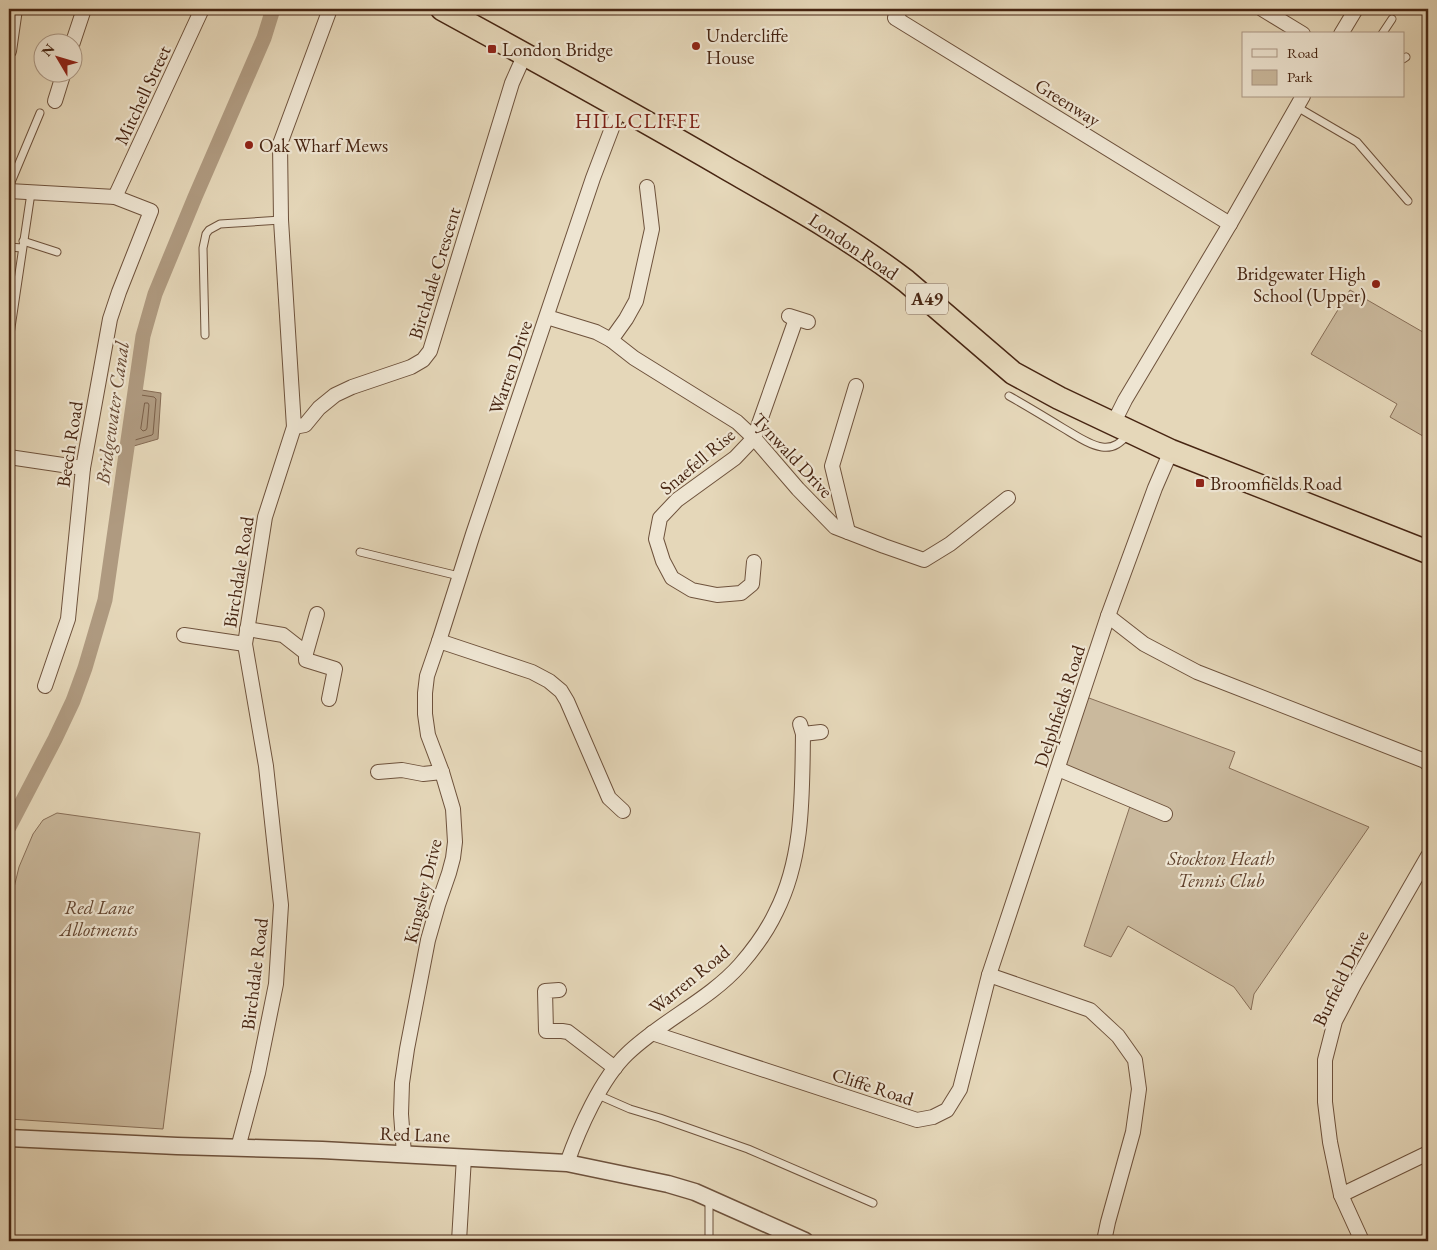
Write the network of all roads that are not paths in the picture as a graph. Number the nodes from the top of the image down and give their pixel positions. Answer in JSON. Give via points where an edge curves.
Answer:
{"nodes":[{"id":1,"x":15,"y":9,"type":"edge"},
{"id":2,"x":84,"y":9,"type":"edge"},
{"id":3,"x":202,"y":9,"type":"edge"},
{"id":4,"x":330,"y":9,"type":"edge"},
{"id":5,"x":442,"y":9,"type":"edge"},
{"id":6,"x":901,"y":9,"type":"edge"},
{"id":7,"x":1262,"y":9,"type":"edge"},
{"id":8,"x":1356,"y":9,"type":"edge"},
{"id":9,"x":1392,"y":19,"type":"dead end"},
{"id":10,"x":76,"y":32,"type":"edge"},
{"id":11,"x":1300,"y":32,"type":"edge"},
{"id":12,"x":1344,"y":32,"type":"edge"},
{"id":13,"x":1383,"y":32,"type":"edge"},
{"id":14,"x":9,"y":51,"type":"edge"},
{"id":15,"x":525,"y":54,"type":"junction"},
{"id":16,"x":61,"y":82,"type":"edge"},
{"id":17,"x":1300,"y":101,"type":"edge"},
{"id":18,"x":56,"y":102,"type":"dead end"},
{"id":19,"x":620,"y":107,"type":"junction"},
{"id":20,"x":40,"y":114,"type":"dead end"},
{"id":21,"x":647,"y":186,"type":"dead end"},
{"id":22,"x":9,"y":187,"type":"edge"},
{"id":23,"x":9,"y":191,"type":"edge"},
{"id":24,"x":31,"y":193,"type":"junction"},
{"id":25,"x":114,"y":197,"type":"junction"},
{"id":26,"x":1408,"y":202,"type":"dead end"},
{"id":27,"x":281,"y":220,"type":"junction"},
{"id":28,"x":1230,"y":224,"type":"junction"},
{"id":29,"x":23,"y":244,"type":"junction"},
{"id":30,"x":9,"y":247,"type":"edge"},
{"id":31,"x":58,"y":252,"type":"dead end"},
{"id":32,"x":547,"y":317,"type":"junction"},
{"id":33,"x":798,"y":319,"type":"dead end"},
{"id":34,"x":205,"y":335,"type":"dead end"},
{"id":35,"x":611,"y":340,"type":"junction"},
{"id":36,"x":9,"y":341,"type":"edge"},
{"id":37,"x":856,"y":386,"type":"dead end"},
{"id":38,"x":1009,"y":396,"type":"dead end"},
{"id":39,"x":294,"y":427,"type":"junction"},
{"id":40,"x":1122,"y":428,"type":"junction"},
{"id":41,"x":754,"y":438,"type":"junction"},
{"id":42,"x":1171,"y":451,"type":"junction"},
{"id":43,"x":9,"y":456,"type":"edge"},
{"id":44,"x":82,"y":468,"type":"junction"},
{"id":45,"x":1008,"y":498,"type":"dead end"},
{"id":46,"x":848,"y":532,"type":"junction"},
{"id":47,"x":360,"y":552,"type":"dead end"},
{"id":48,"x":1428,"y":552,"type":"edge"},
{"id":49,"x":754,"y":562,"type":"dead end"},
{"id":50,"x":459,"y":576,"type":"junction"},
{"id":51,"x":317,"y":614,"type":"dead end"},
{"id":52,"x":1108,"y":616,"type":"junction"},
{"id":53,"x":247,"y":629,"type":"junction"},
{"id":54,"x":184,"y":635,"type":"dead end"},
{"id":55,"x":439,"y":641,"type":"junction"},
{"id":56,"x":245,"y":644,"type":"junction"},
{"id":57,"x":306,"y":653,"type":"junction"},
{"id":58,"x":45,"y":686,"type":"dead end"},
{"id":59,"x":329,"y":699,"type":"dead end"},
{"id":60,"x":821,"y":732,"type":"dead end"},
{"id":61,"x":1428,"y":764,"type":"edge"},
{"id":62,"x":1058,"y":769,"type":"junction"},
{"id":63,"x":378,"y":772,"type":"dead end"},
{"id":64,"x":442,"y":772,"type":"junction"},
{"id":65,"x":623,"y":811,"type":"dead end"},
{"id":66,"x":1165,"y":814,"type":"dead end"},
{"id":67,"x":1428,"y":856,"type":"edge"},
{"id":68,"x":990,"y":975,"type":"junction"},
{"id":69,"x":559,"y":990,"type":"dead end"},
{"id":70,"x":652,"y":1033,"type":"junction"},
{"id":71,"x":615,"y":1068,"type":"junction"},
{"id":72,"x":598,"y":1095,"type":"junction"},
{"id":73,"x":9,"y":1138,"type":"edge"},
{"id":74,"x":238,"y":1148,"type":"junction"},
{"id":75,"x":1428,"y":1153,"type":"edge"},
{"id":76,"x":404,"y":1154,"type":"junction"},
{"id":77,"x":464,"y":1156,"type":"junction"},
{"id":78,"x":567,"y":1162,"type":"junction"},
{"id":79,"x":1341,"y":1194,"type":"junction"},
{"id":80,"x":709,"y":1198,"type":"junction"},
{"id":81,"x":873,"y":1203,"type":"dead end"},
{"id":82,"x":459,"y":1241,"type":"edge"},
{"id":83,"x":709,"y":1241,"type":"edge"},
{"id":84,"x":806,"y":1241,"type":"edge"},
{"id":85,"x":1104,"y":1241,"type":"edge"},
{"id":86,"x":1362,"y":1241,"type":"edge"}],
"edges":[{"from":1,"to":14,"type":"street"},
{"from":2,"to":10,"type":"street"},
{"from":3,"to":25,"type":"street","name":"Mitchell Street"},
{"from":4,"to":27,"type":"street","name":"Birchdale Road","via":[[280,144]]},
{"from":5,"to":15,"type":"highway","name":"London Road","number":"A49"},
{"from":6,"to":28,"type":"street","name":"Greenway","via":[[895,18]]},
{"from":7,"to":11,"type":"street"},
{"from":8,"to":12,"type":"street"},
{"from":9,"to":13,"type":"lane"},
{"from":15,"to":19,"type":"highway","name":"London Road","number":"A49"},
{"from":15,"to":39,"type":"street","name":"Birchdale Crescent","via":[[512,83],[430,351],[424,360],[411,367],[335,395],[306,425]]},
{"from":16,"to":18,"type":"street"},
{"from":17,"to":26,"type":"lane","via":[[1357,142]]},
{"from":17,"to":28,"type":"street"},
{"from":19,"to":32,"type":"street","name":"Warren Drive"},
{"from":19,"to":40,"type":"highway","name":"London Road","number":"A49","via":[[802,212],[888,267],[1013,373]]},
{"from":20,"to":22,"type":"lane"},
{"from":21,"to":35,"type":"street","via":[[652,229],[636,301]]},
{"from":23,"to":24,"type":"street"},
{"from":24,"to":25,"type":"street"},
{"from":24,"to":29,"type":"lane"},
{"from":25,"to":44,"type":"street","name":"Beech Road","via":[[151,211],[110,319]]},
{"from":27,"to":34,"type":"lane","via":[[220,224],[206,234],[203,248]]},
{"from":27,"to":39,"type":"street","name":"Birchdale Road"},
{"from":28,"to":40,"type":"street","via":[[1125,400]]},
{"from":29,"to":30,"type":"lane"},
{"from":29,"to":31,"type":"lane"},
{"from":29,"to":36,"type":"lane"},
{"from":32,"to":35,"type":"street","name":"Tynwald Drive"},
{"from":32,"to":50,"type":"street","name":"Warren Drive"},
{"from":33,"to":41,"type":"street"},
{"from":35,"to":41,"type":"street","name":"Tynwald Drive","via":[[634,358],[737,422]]},
{"from":37,"to":46,"type":"street","via":[[832,466]]},
{"from":38,"to":40,"type":"lane","via":[[1077,437],[1103,448],[1119,444]]},
{"from":39,"to":53,"type":"street","name":"Birchdale Road","via":[[265,517]]},
{"from":40,"to":42,"type":"highway","name":"London Road","number":"A49"},
{"from":41,"to":46,"type":"street","name":"Tynwald Drive","via":[[835,527]]},
{"from":41,"to":49,"type":"street","name":"Snaefell Rise","via":[[735,458],[678,500],[660,518],[656,539],[672,578],[692,590],[717,595],[741,593],[752,584]]},
{"from":42,"to":48,"type":"highway","name":"London Road","number":"A49"},
{"from":42,"to":52,"type":"street","name":"Delphfields Road"},
{"from":43,"to":44,"type":"street"},
{"from":44,"to":58,"type":"street","name":"Beech Road","via":[[68,619]]},
{"from":45,"to":46,"type":"street","name":"Tynwald Drive","via":[[950,544],[924,560]]},
{"from":47,"to":50,"type":"lane"},
{"from":50,"to":55,"type":"street","name":"Warren Drive"},
{"from":51,"to":57,"type":"street"},
{"from":52,"to":61,"type":"street","via":[[1144,644],[1197,672]]},
{"from":52,"to":62,"type":"street","name":"Delphfields Road"},
{"from":53,"to":56,"type":"street","name":"Birchdale Road"},
{"from":53,"to":57,"type":"street","via":[[283,635]]},
{"from":54,"to":56,"type":"street"},
{"from":55,"to":64,"type":"street","name":"Kingsley Drive","via":[[427,676],[424,714]]},
{"from":55,"to":65,"type":"street","via":[[532,672],[555,686],[567,700],[608,798]]},
{"from":56,"to":74,"type":"street","name":"Birchdale Road","via":[[266,766],[281,906],[276,984]]},
{"from":57,"to":59,"type":"street","via":[[306,660],[335,669]]},
{"from":60,"to":70,"type":"street","name":"Warren Road","via":[[801,729],[802,806],[790,877],[776,911],[740,965]]},
{"from":62,"to":66,"type":"street"},
{"from":62,"to":68,"type":"street","name":"Delphfields Road"},
{"from":63,"to":64,"type":"street"},
{"from":64,"to":76,"type":"street","name":"Kingsley Drive","via":[[453,809],[453,858],[428,940],[407,1049],[401,1114]]},
{"from":67,"to":79,"type":"street","name":"Burfield Drive","via":[[1335,1021],[1325,1060],[1325,1102]]},
{"from":68,"to":70,"type":"street","name":"Cliffe Road","via":[[960,1089],[947,1110],[917,1120]]},
{"from":68,"to":85,"type":"street","via":[[1090,1010],[1118,1036],[1135,1060],[1139,1089],[1133,1132]]},
{"from":69,"to":71,"type":"street","via":[[545,991],[546,1031],[568,1032]]},
{"from":70,"to":71,"type":"street","name":"Warren Road"},
{"from":71,"to":72,"type":"street","name":"Warren Road"},
{"from":72,"to":78,"type":"street","name":"Warren Road"},
{"from":72,"to":81,"type":"lane","via":[[748,1149]]},
{"from":73,"to":74,"type":"street","name":"Red Lane"},
{"from":74,"to":76,"type":"street","name":"Red Lane"},
{"from":75,"to":79,"type":"street"},
{"from":76,"to":77,"type":"street","name":"Red Lane"},
{"from":77,"to":78,"type":"street","name":"Red Lane"},
{"from":77,"to":82,"type":"street"},
{"from":78,"to":80,"type":"street","name":"Red Lane","via":[[668,1184]]},
{"from":79,"to":86,"type":"street","name":"Burfield Drive"},
{"from":80,"to":83,"type":"lane"},
{"from":80,"to":84,"type":"street","name":"Red Lane"}]}
